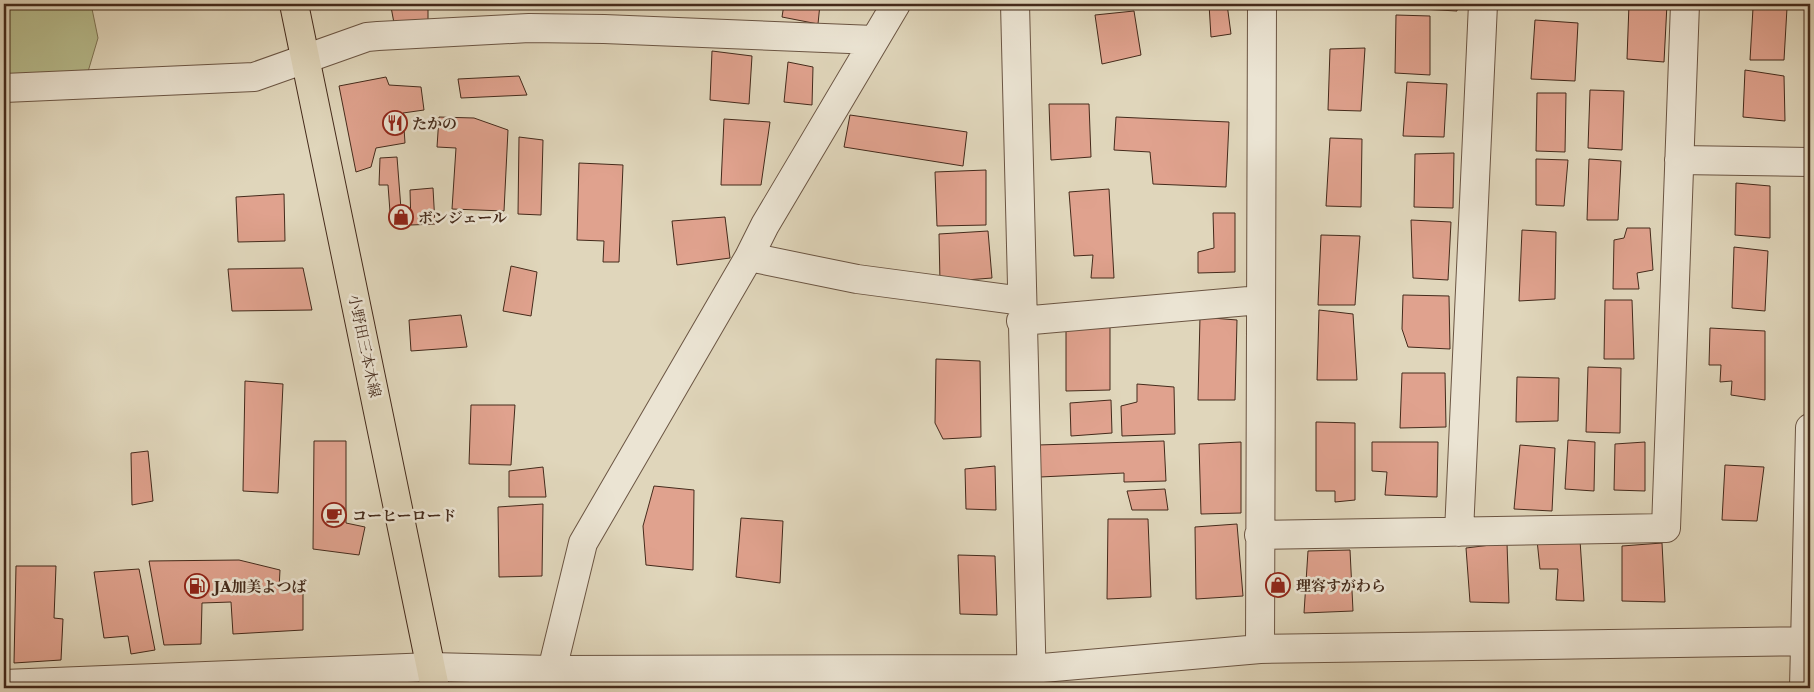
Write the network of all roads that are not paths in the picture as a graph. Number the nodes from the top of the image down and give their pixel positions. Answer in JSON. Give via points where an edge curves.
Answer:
{"nodes":[{"id":1,"x":294,"y":4,"type":"edge"},
{"id":2,"x":896,"y":4,"type":"edge"},
{"id":3,"x":1015,"y":4,"type":"edge"},
{"id":4,"x":1262,"y":4,"type":"edge"},
{"id":5,"x":1483,"y":4,"type":"edge"},
{"id":6,"x":1685,"y":4,"type":"edge"},
{"id":7,"x":874,"y":40,"type":"junction"},
{"id":8,"x":305,"y":57,"type":"junction"},
{"id":9,"x":4,"y":88,"type":"edge"},
{"id":10,"x":1679,"y":160,"type":"junction"},
{"id":11,"x":1810,"y":162,"type":"edge"},
{"id":12,"x":749,"y":257,"type":"junction"},
{"id":13,"x":1260,"y":300,"type":"junction"},
{"id":14,"x":1022,"y":311,"type":"junction"},
{"id":15,"x":1810,"y":428,"type":"edge"},
{"id":16,"x":1459,"y":532,"type":"junction"},
{"id":17,"x":1259,"y":535,"type":"junction"},
{"id":18,"x":1807,"y":640,"type":"edge"},
{"id":19,"x":1260,"y":649,"type":"junction"},
{"id":20,"x":552,"y":670,"type":"junction"},
{"id":21,"x":434,"y":678,"type":"edge"},
{"id":22,"x":1031,"y":679,"type":"edge"},
{"id":23,"x":4,"y":684,"type":"edge"},
{"id":24,"x":1804,"y":688,"type":"edge"}],
"edges":[{"from":1,"to":8,"type":"main road","name":"小野田三本木線"},
{"from":2,"to":7,"type":"street"},
{"from":3,"to":14,"type":"street"},
{"from":4,"to":13,"type":"street"},
{"from":5,"to":16,"type":"street"},
{"from":6,"to":10,"type":"street"},
{"from":7,"to":8,"type":"street","via":[[529,28],[367,37]]},
{"from":7,"to":12,"type":"street","via":[[765,224]]},
{"from":8,"to":9,"type":"street","via":[[254,77]]},
{"from":8,"to":21,"type":"main road","name":"小野田三本木線"},
{"from":10,"to":11,"type":"street"},
{"from":10,"to":16,"type":"street","via":[[1666,528]]},
{"from":12,"to":14,"type":"street"},
{"from":12,"to":20,"type":"street","via":[[583,543]]},
{"from":13,"to":14,"type":"street"},
{"from":13,"to":17,"type":"street"},
{"from":14,"to":22,"type":"street"},
{"from":15,"to":18,"type":"street"},
{"from":16,"to":17,"type":"street"},
{"from":17,"to":19,"type":"street"},
{"from":18,"to":19,"type":"street"},
{"from":18,"to":24,"type":"street"},
{"from":19,"to":22,"type":"street"},
{"from":20,"to":21,"type":"street"},
{"from":20,"to":22,"type":"street"},
{"from":21,"to":23,"type":"street"}]}
